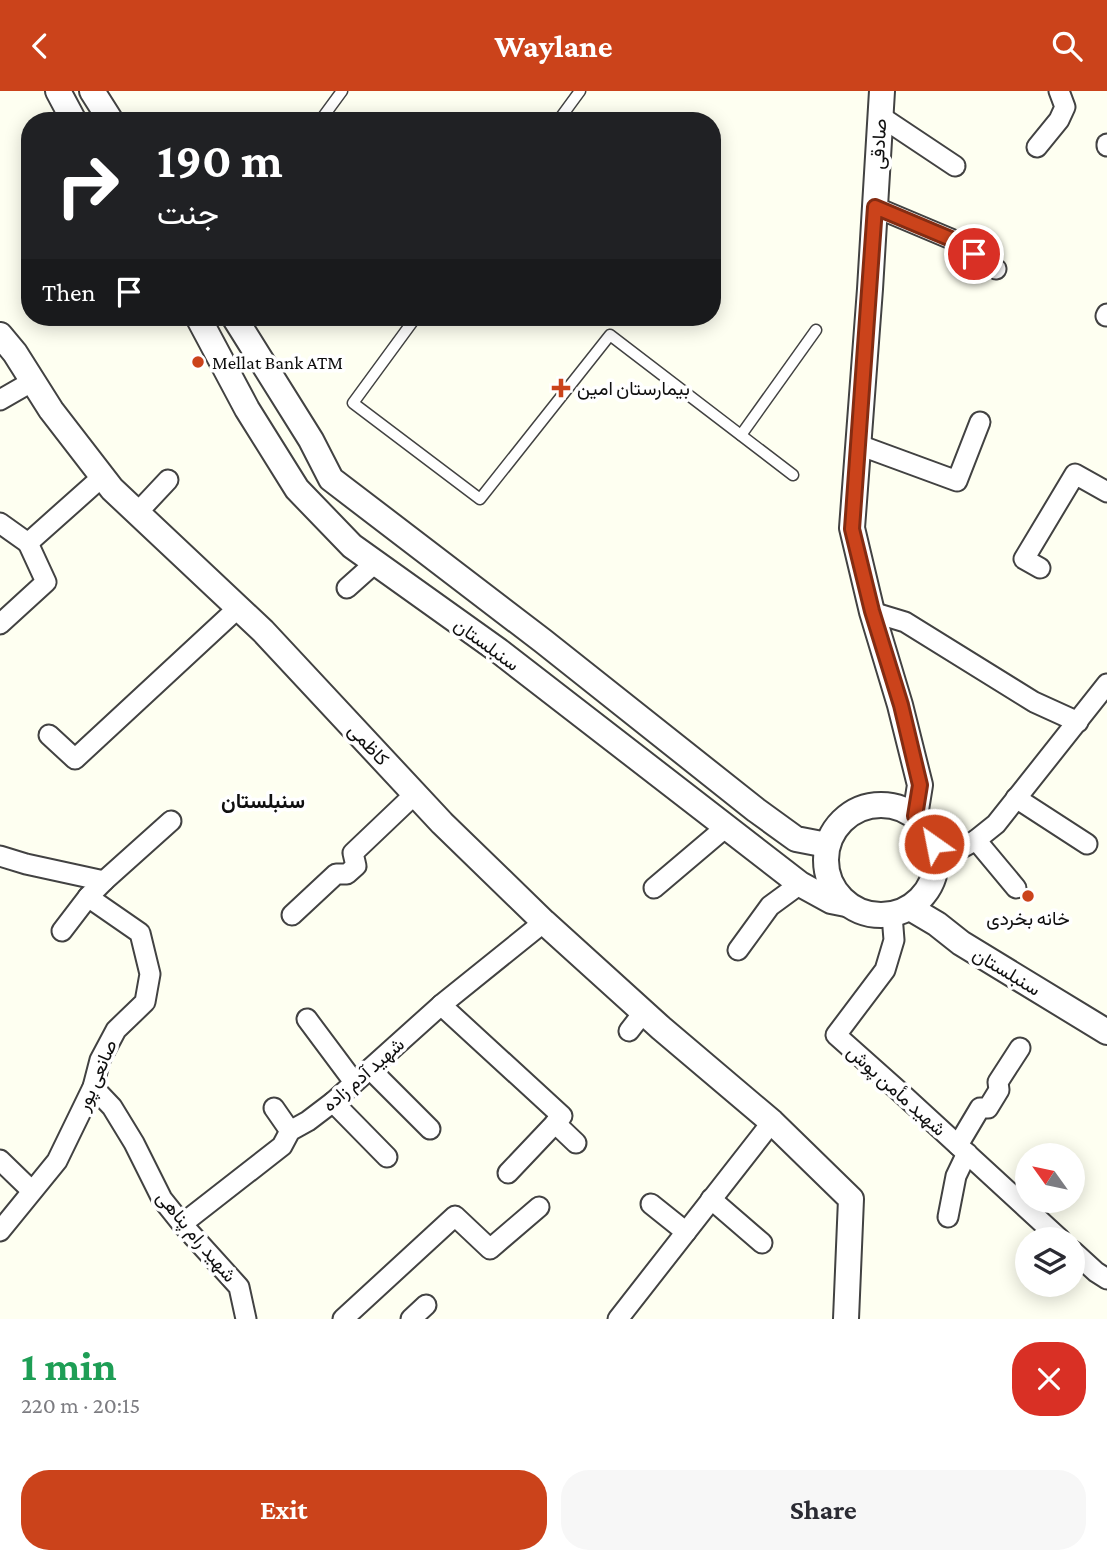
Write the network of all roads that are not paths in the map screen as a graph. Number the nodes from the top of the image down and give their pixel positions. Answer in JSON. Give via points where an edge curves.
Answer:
{"nodes":[{"id":1,"x":58,"y":91,"type":"edge"},
{"id":2,"x":92,"y":91,"type":"edge"},
{"id":3,"x":342,"y":91,"type":"edge"},
{"id":4,"x":580,"y":91,"type":"edge"},
{"id":5,"x":882,"y":91,"type":"edge"},
{"id":6,"x":1059,"y":91,"type":"edge"},
{"id":7,"x":69,"y":112,"type":"edge"},
{"id":8,"x":105,"y":112,"type":"edge"},
{"id":9,"x":327,"y":112,"type":"edge"},
{"id":10,"x":565,"y":112,"type":"edge"},
{"id":11,"x":880,"y":116,"type":"junction"},
{"id":12,"x":1037,"y":147,"type":"dead end"},
{"id":13,"x":955,"y":166,"type":"dead end"},
{"id":14,"x":875,"y":207,"type":"junction"},
{"id":15,"x":996,"y":269,"type":"dead end"},
{"id":16,"x":203,"y":326,"type":"edge"},
{"id":17,"x":240,"y":326,"type":"edge"},
{"id":18,"x":409,"y":326,"type":"edge"},
{"id":19,"x":816,"y":330,"type":"dead end"},
{"id":20,"x":0,"y":335,"type":"edge"},
{"id":21,"x":33,"y":380,"type":"junction"},
{"id":22,"x":0,"y":400,"type":"edge"},
{"id":23,"x":980,"y":422,"type":"dead end"},
{"id":24,"x":741,"y":435,"type":"junction"},
{"id":25,"x":859,"y":445,"type":"junction"},
{"id":26,"x":793,"y":475,"type":"dead end"},
{"id":27,"x":102,"y":477,"type":"junction"},
{"id":28,"x":168,"y":480,"type":"dead end"},
{"id":29,"x":1107,"y":492,"type":"edge"},
{"id":30,"x":137,"y":513,"type":"junction"},
{"id":31,"x":0,"y":523,"type":"edge"},
{"id":32,"x":28,"y":543,"type":"junction"},
{"id":33,"x":375,"y":563,"type":"junction"},
{"id":34,"x":1040,"y":568,"type":"dead end"},
{"id":35,"x":347,"y":588,"type":"dead end"},
{"id":36,"x":238,"y":608,"type":"junction"},
{"id":37,"x":872,"y":611,"type":"junction"},
{"id":38,"x":0,"y":624,"type":"edge"},
{"id":39,"x":1107,"y":684,"type":"edge"},
{"id":40,"x":1078,"y":722,"type":"junction"},
{"id":41,"x":49,"y":735,"type":"dead end"},
{"id":42,"x":415,"y":794,"type":"junction"},
{"id":43,"x":1016,"y":798,"type":"junction"},
{"id":44,"x":915,"y":816,"type":"junction"},
{"id":45,"x":171,"y":821,"type":"dead end"},
{"id":46,"x":726,"y":827,"type":"junction"},
{"id":47,"x":976,"y":840,"type":"junction"},
{"id":48,"x":1087,"y":844,"type":"dead end"},
{"id":49,"x":827,"y":845,"type":"junction"},
{"id":50,"x":0,"y":856,"type":"edge"},
{"id":51,"x":937,"y":862,"type":"junction"},
{"id":52,"x":104,"y":881,"type":"junction"},
{"id":53,"x":800,"y":884,"type":"junction"},
{"id":54,"x":654,"y":888,"type":"dead end"},
{"id":55,"x":1016,"y":888,"type":"dead end"},
{"id":56,"x":88,"y":897,"type":"junction"},
{"id":57,"x":846,"y":904,"type":"junction"},
{"id":58,"x":901,"y":911,"type":"junction"},
{"id":59,"x":292,"y":915,"type":"dead end"},
{"id":60,"x":544,"y":922,"type":"junction"},
{"id":61,"x":62,"y":931,"type":"dead end"},
{"id":62,"x":738,"y":950,"type":"dead end"},
{"id":63,"x":441,"y":1006,"type":"junction"},
{"id":64,"x":307,"y":1019,"type":"dead end"},
{"id":65,"x":1107,"y":1032,"type":"edge"},
{"id":66,"x":1020,"y":1048,"type":"dead end"},
{"id":67,"x":369,"y":1069,"type":"junction"},
{"id":68,"x":354,"y":1082,"type":"junction"},
{"id":69,"x":93,"y":1087,"type":"junction"},
{"id":70,"x":333,"y":1102,"type":"junction"},
{"id":71,"x":274,"y":1108,"type":"dead end"},
{"id":72,"x":772,"y":1122,"type":"junction"},
{"id":73,"x":555,"y":1123,"type":"junction"},
{"id":74,"x":430,"y":1129,"type":"dead end"},
{"id":75,"x":290,"y":1131,"type":"junction"},
{"id":76,"x":576,"y":1143,"type":"dead end"},
{"id":77,"x":962,"y":1149,"type":"junction"},
{"id":78,"x":387,"y":1157,"type":"dead end"},
{"id":79,"x":0,"y":1160,"type":"edge"},
{"id":80,"x":508,"y":1173,"type":"dead end"},
{"id":81,"x":32,"y":1191,"type":"junction"},
{"id":82,"x":711,"y":1199,"type":"junction"},
{"id":83,"x":652,"y":1204,"type":"dead end"},
{"id":84,"x":539,"y":1207,"type":"dead end"},
{"id":85,"x":948,"y":1217,"type":"dead end"},
{"id":86,"x":182,"y":1224,"type":"junction"},
{"id":87,"x":1047,"y":1227,"type":"edge"},
{"id":88,"x":0,"y":1231,"type":"edge"},
{"id":89,"x":686,"y":1232,"type":"junction"},
{"id":90,"x":762,"y":1243,"type":"dead end"},
{"id":91,"x":1085,"y":1262,"type":"edge"},
{"id":92,"x":1107,"y":1279,"type":"edge"},
{"id":93,"x":426,"y":1305,"type":"dead end"},
{"id":94,"x":366,"y":1313,"type":"edge"},
{"id":95,"x":246,"y":1319,"type":"edge"},
{"id":96,"x":343,"y":1319,"type":"edge"},
{"id":97,"x":411,"y":1319,"type":"edge"},
{"id":98,"x":618,"y":1319,"type":"edge"},
{"id":99,"x":846,"y":1319,"type":"edge"}],
"edges":[{"from":1,"to":7,"type":"street"},
{"from":2,"to":8,"type":"street"},
{"from":3,"to":9,"type":"lane"},
{"from":4,"to":10,"type":"lane"},
{"from":5,"to":11,"type":"street","name":"صادقی"},
{"from":6,"to":12,"type":"street","via":[[1065,107]]},
{"from":11,"to":13,"type":"street"},
{"from":11,"to":14,"type":"street","name":"صادقی"},
{"from":14,"to":15,"type":"street"},
{"from":14,"to":25,"type":"street","name":"صادقی"},
{"from":16,"to":33,"type":"street","name":"سنبلستان","via":[[297,489]]},
{"from":17,"to":49,"type":"street","name":"سنبلستان","via":[[331,479],[796,839]]},
{"from":18,"to":24,"type":"lane","via":[[353,403],[480,499],[610,335]]},
{"from":19,"to":24,"type":"lane"},
{"from":20,"to":21,"type":"street","name":"کاظمی"},
{"from":21,"to":22,"type":"street"},
{"from":21,"to":27,"type":"street","name":"کاظمی"},
{"from":23,"to":25,"type":"street","via":[[957,481]]},
{"from":24,"to":26,"type":"lane"},
{"from":25,"to":37,"type":"street","name":"صادقی","via":[[852,529]]},
{"from":27,"to":30,"type":"street","name":"کاظمی"},
{"from":27,"to":32,"type":"street"},
{"from":28,"to":30,"type":"street"},
{"from":29,"to":34,"type":"street","via":[[1075,474],[1024,559]]},
{"from":30,"to":36,"type":"street","name":"کاظمی"},
{"from":31,"to":32,"type":"street"},
{"from":32,"to":38,"type":"street","via":[[46,582]]},
{"from":33,"to":35,"type":"street"},
{"from":33,"to":46,"type":"street","name":"سنبلستان","via":[[499,651]]},
{"from":36,"to":41,"type":"street","via":[[75,759]]},
{"from":36,"to":42,"type":"street","name":"کاظمی"},
{"from":37,"to":40,"type":"street","via":[[905,622],[1034,702]]},
{"from":37,"to":44,"type":"street","name":"صادقی","via":[[920,785]]},
{"from":39,"to":40,"type":"street"},
{"from":40,"to":43,"type":"street"},
{"from":42,"to":59,"type":"street","via":[[353,853],[356,866],[346,874],[336,874]]},
{"from":42,"to":60,"type":"street","name":"کاظمی"},
{"from":43,"to":47,"type":"street"},
{"from":43,"to":48,"type":"street"},
{"from":44,"to":49,"type":"street","via":[[896,806],[874,804],[853,811],[837,825]]},
{"from":44,"to":51,"type":"street","via":[[931,837]]},
{"from":45,"to":52,"type":"street"},
{"from":46,"to":53,"type":"street","name":"سنبلستان"},
{"from":46,"to":54,"type":"street"},
{"from":47,"to":51,"type":"street"},
{"from":47,"to":55,"type":"street"},
{"from":49,"to":57,"type":"street","via":[[827,877]]},
{"from":50,"to":52,"type":"street"},
{"from":51,"to":58,"type":"street","via":[[924,896]]},
{"from":52,"to":56,"type":"street"},
{"from":53,"to":57,"type":"street","name":"سنبلستان"},
{"from":53,"to":62,"type":"street","via":[[770,906]]},
{"from":56,"to":61,"type":"street"},
{"from":56,"to":69,"type":"street","name":"صانعی پور","via":[[140,933],[150,974],[145,1002],[116,1030],[100,1060]]},
{"from":57,"to":58,"type":"street","via":[[875,916]]},
{"from":58,"to":65,"type":"street","name":"سنبلستان","via":[[937,924]]},
{"from":58,"to":77,"type":"street","name":"شهید مأمن پوش","via":[[885,970],[836,1035]]},
{"from":60,"to":63,"type":"street","name":"شهید آدم زاده"},
{"from":60,"to":72,"type":"street","name":"کاظمی","via":[[636,1022]]},
{"from":63,"to":67,"type":"street","name":"شهید آدم زاده"},
{"from":63,"to":73,"type":"street","via":[[562,1116]]},
{"from":64,"to":68,"type":"street"},
{"from":66,"to":77,"type":"street","via":[[988,1108],[980,1108]]},
{"from":67,"to":68,"type":"street","name":"شهید آدم زاده"},
{"from":67,"to":74,"type":"street"},
{"from":68,"to":70,"type":"street","name":"شهید آدم زاده"},
{"from":69,"to":81,"type":"street","name":"صانعی پور","via":[[57,1161]]},
{"from":69,"to":86,"type":"street","name":"شهید رام پناهی","via":[[112,1107],[162,1199]]},
{"from":70,"to":75,"type":"street","name":"شهید آدم زاده"},
{"from":70,"to":78,"type":"street"},
{"from":71,"to":75,"type":"street"},
{"from":72,"to":82,"type":"street"},
{"from":72,"to":99,"type":"street","name":"کاظمی","via":[[852,1199]]},
{"from":73,"to":76,"type":"street"},
{"from":73,"to":80,"type":"street"},
{"from":75,"to":86,"type":"street","name":"شهید آدم زاده","via":[[282,1146]]},
{"from":77,"to":85,"type":"street"},
{"from":77,"to":87,"type":"street","name":"شهید مأمن پوش"},
{"from":79,"to":81,"type":"street"},
{"from":81,"to":88,"type":"street","name":"صانعی پور"},
{"from":82,"to":89,"type":"street"},
{"from":82,"to":90,"type":"street"},
{"from":83,"to":89,"type":"street"},
{"from":84,"to":94,"type":"street","via":[[490,1249],[455,1216]]},
{"from":86,"to":95,"type":"street","name":"شهید رام پناهی","via":[[239,1287]]},
{"from":89,"to":98,"type":"street"},
{"from":91,"to":92,"type":"street"},
{"from":93,"to":97,"type":"street"},
{"from":94,"to":96,"type":"street"}]}
